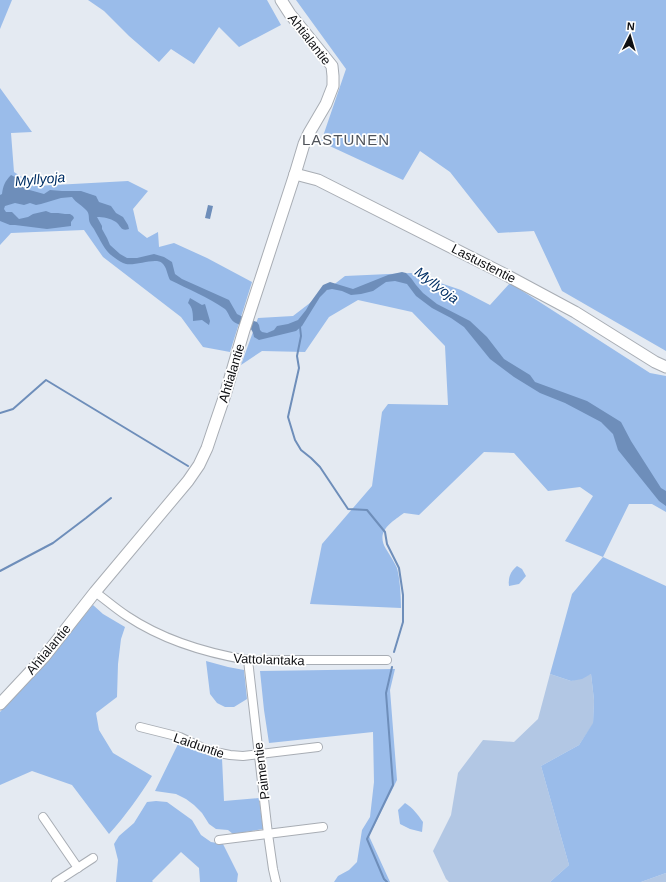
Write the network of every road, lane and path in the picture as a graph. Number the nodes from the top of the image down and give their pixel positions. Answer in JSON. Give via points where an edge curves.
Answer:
{"nodes":[{"id":1,"x":281,"y":0,"type":"edge"},
{"id":2,"x":294,"y":174,"type":"junction"},
{"id":3,"x":666,"y":367,"type":"edge"},
{"id":4,"x":95,"y":592,"type":"junction"},
{"id":5,"x":248,"y":660,"type":"junction"},
{"id":6,"x":388,"y":660,"type":"dead end"},
{"id":7,"x":0,"y":704,"type":"edge"},
{"id":8,"x":140,"y":727,"type":"dead end"},
{"id":9,"x":318,"y":747,"type":"dead end"},
{"id":10,"x":259,"y":754,"type":"junction"},
{"id":11,"x":43,"y":817,"type":"dead end"},
{"id":12,"x":323,"y":827,"type":"dead end"},
{"id":13,"x":268,"y":834,"type":"junction"},
{"id":14,"x":219,"y":840,"type":"dead end"},
{"id":15,"x":92,"y":858,"type":"dead end"},
{"id":16,"x":78,"y":868,"type":"junction"},
{"id":17,"x":56,"y":882,"type":"edge"},
{"id":18,"x":276,"y":882,"type":"edge"}],
"edges":[{"from":1,"to":2,"type":"street","name":"Ahtialantie","via":[[332,66],[334,86],[304,144]]},
{"from":2,"to":3,"type":"street","name":"Lastustentie","via":[[318,180],[508,276],[575,312]]},
{"from":2,"to":4,"type":"street","name":"Ahtialantie","via":[[207,448],[199,465]]},
{"from":4,"to":5,"type":"street","name":"Vattolantaka","via":[[127,616],[175,641],[217,654]]},
{"from":4,"to":7,"type":"street","name":"Ahtialantie","via":[[44,657]]},
{"from":5,"to":6,"type":"street","name":"Vattolantaka"},
{"from":5,"to":10,"type":"street","name":"Paimentie"},
{"from":8,"to":10,"type":"street","name":"Laiduntie","via":[[180,737],[215,752],[242,756]]},
{"from":9,"to":10,"type":"street","name":"Laiduntie"},
{"from":10,"to":13,"type":"street","name":"Paimentie"},
{"from":11,"to":16,"type":"street"},
{"from":12,"to":13,"type":"street"},
{"from":13,"to":14,"type":"street"},
{"from":13,"to":18,"type":"street","name":"Paimentie"},
{"from":15,"to":16,"type":"street"},
{"from":16,"to":17,"type":"street"}]}
